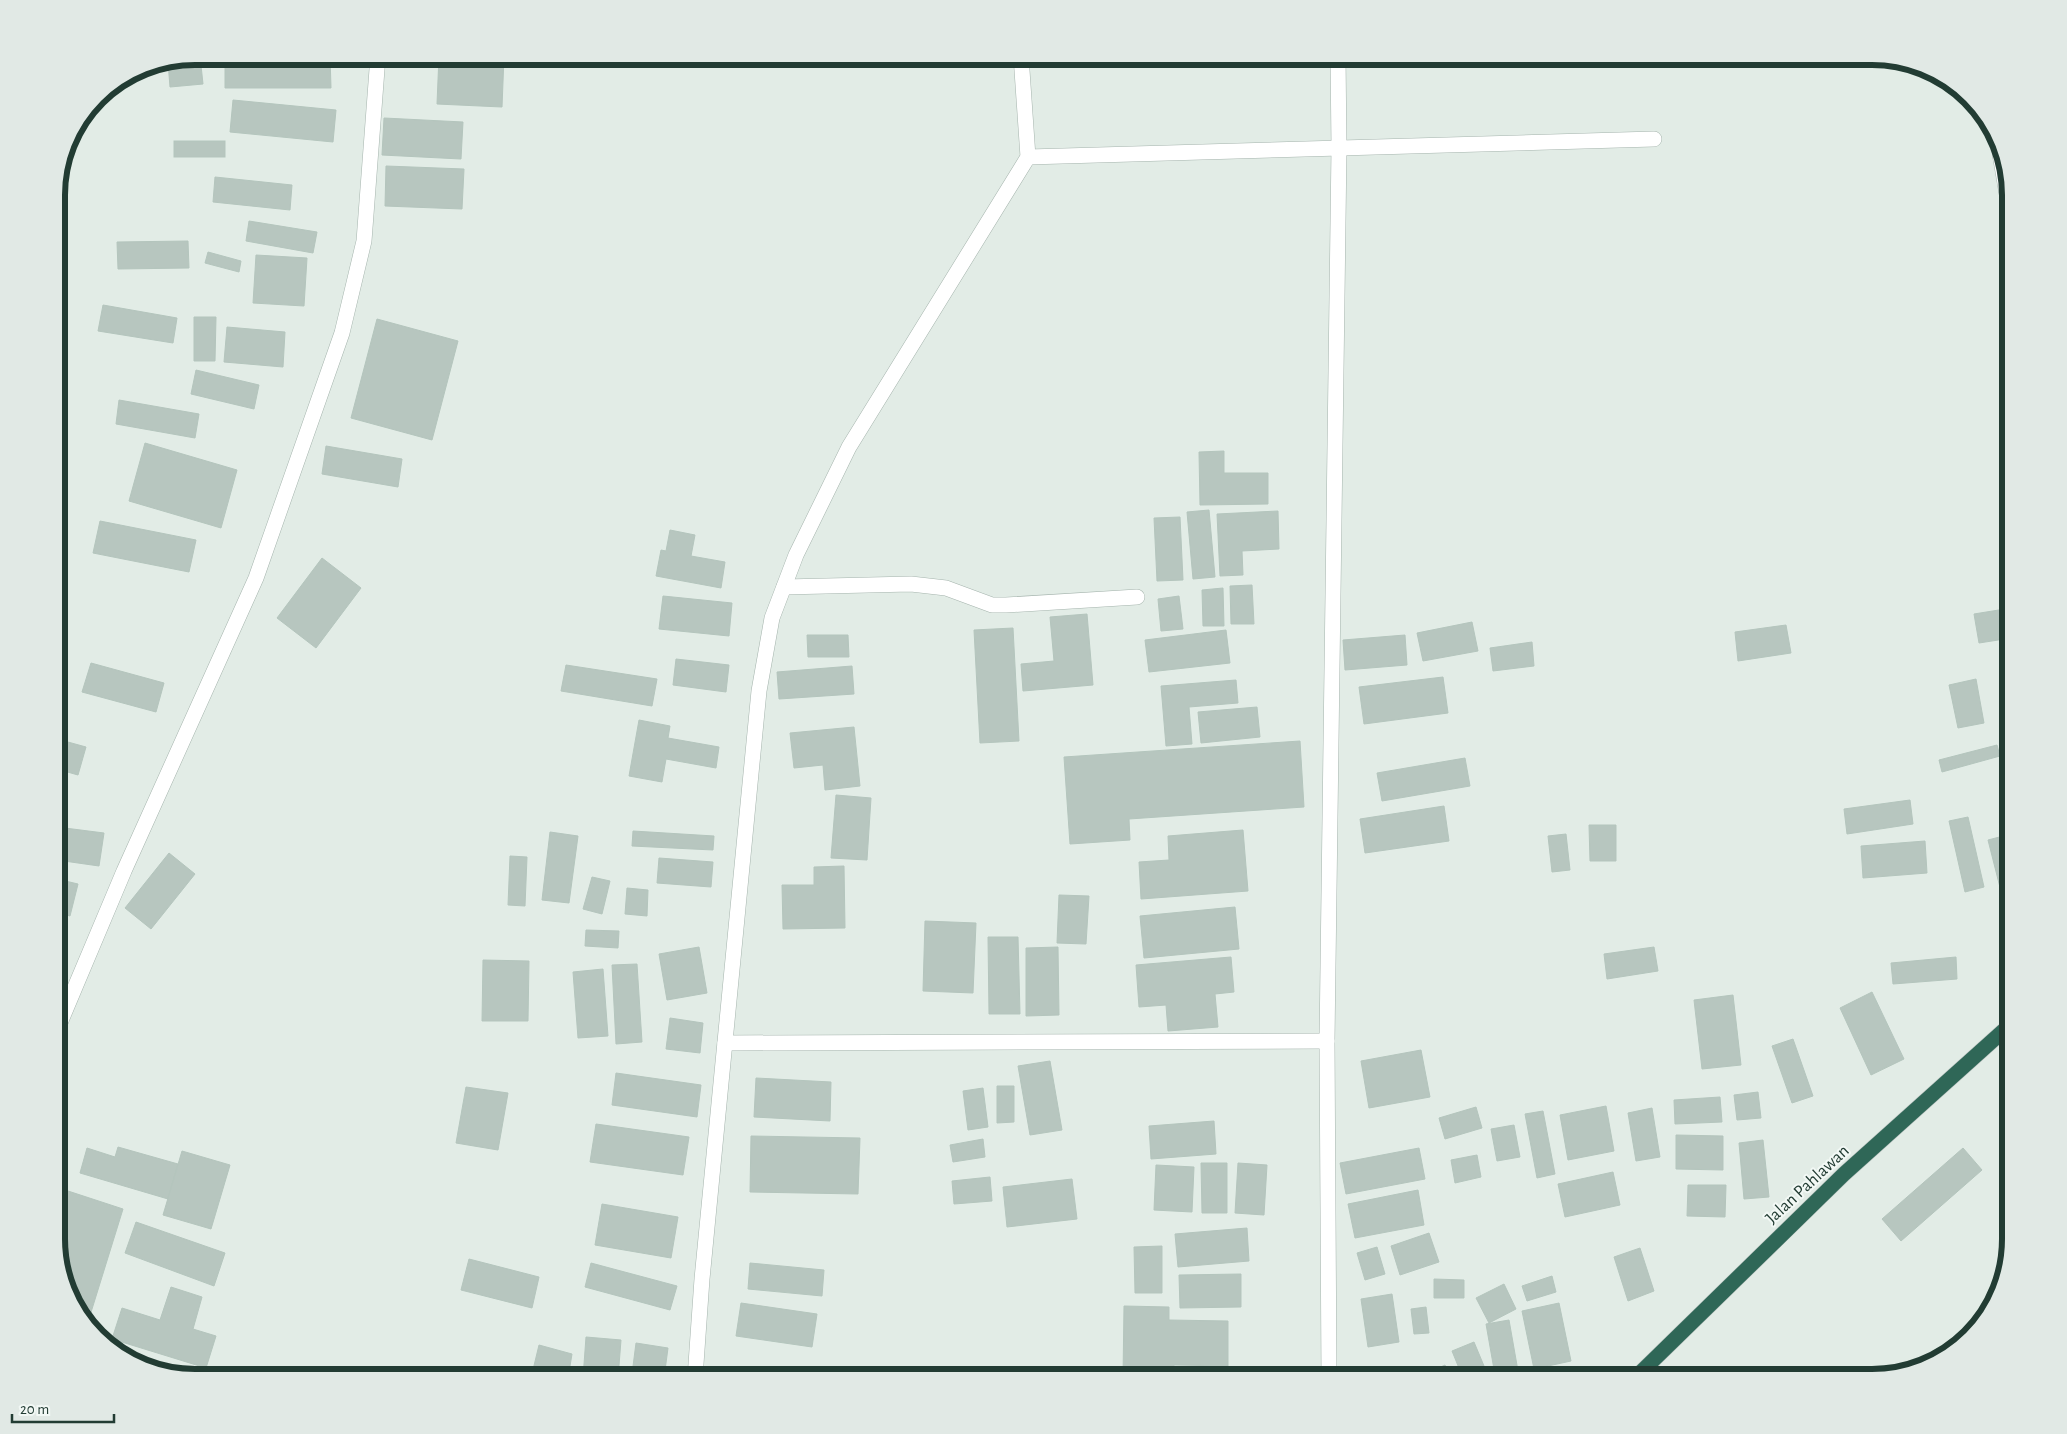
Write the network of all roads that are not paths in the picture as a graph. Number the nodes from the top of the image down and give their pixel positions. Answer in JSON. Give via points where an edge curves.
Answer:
{"nodes":[{"id":1,"x":377,"y":65,"type":"edge"},
{"id":2,"x":1022,"y":65,"type":"edge"},
{"id":3,"x":1338,"y":65,"type":"edge"},
{"id":4,"x":1654,"y":139,"type":"dead end"},
{"id":5,"x":1339,"y":148,"type":"junction"},
{"id":6,"x":1028,"y":157,"type":"junction"},
{"id":7,"x":784,"y":587,"type":"junction"},
{"id":8,"x":1137,"y":597,"type":"dead end"},
{"id":9,"x":65,"y":1009,"type":"edge"},
{"id":10,"x":2002,"y":1032,"type":"edge"},
{"id":11,"x":1327,"y":1042,"type":"junction"},
{"id":12,"x":725,"y":1043,"type":"junction"},
{"id":13,"x":696,"y":1369,"type":"edge"},
{"id":14,"x":1329,"y":1369,"type":"edge"},
{"id":15,"x":1643,"y":1369,"type":"edge"}],
"edges":[{"from":1,"to":9,"type":"street","via":[[364,241],[342,333],[256,578]]},
{"from":2,"to":6,"type":"street"},
{"from":3,"to":5,"type":"street"},
{"from":4,"to":5,"type":"street"},
{"from":5,"to":6,"type":"street"},
{"from":5,"to":11,"type":"street"},
{"from":6,"to":7,"type":"street","via":[[849,447],[796,555]]},
{"from":7,"to":8,"type":"street","via":[[911,584],[946,588],[1006,606]]},
{"from":7,"to":12,"type":"street","via":[[772,618],[759,691]]},
{"from":10,"to":15,"type":"highway","name":"Jalan Pahlawan","via":[[1844,1174]]},
{"from":11,"to":12,"type":"street"},
{"from":11,"to":14,"type":"street"},
{"from":12,"to":13,"type":"street"}]}
